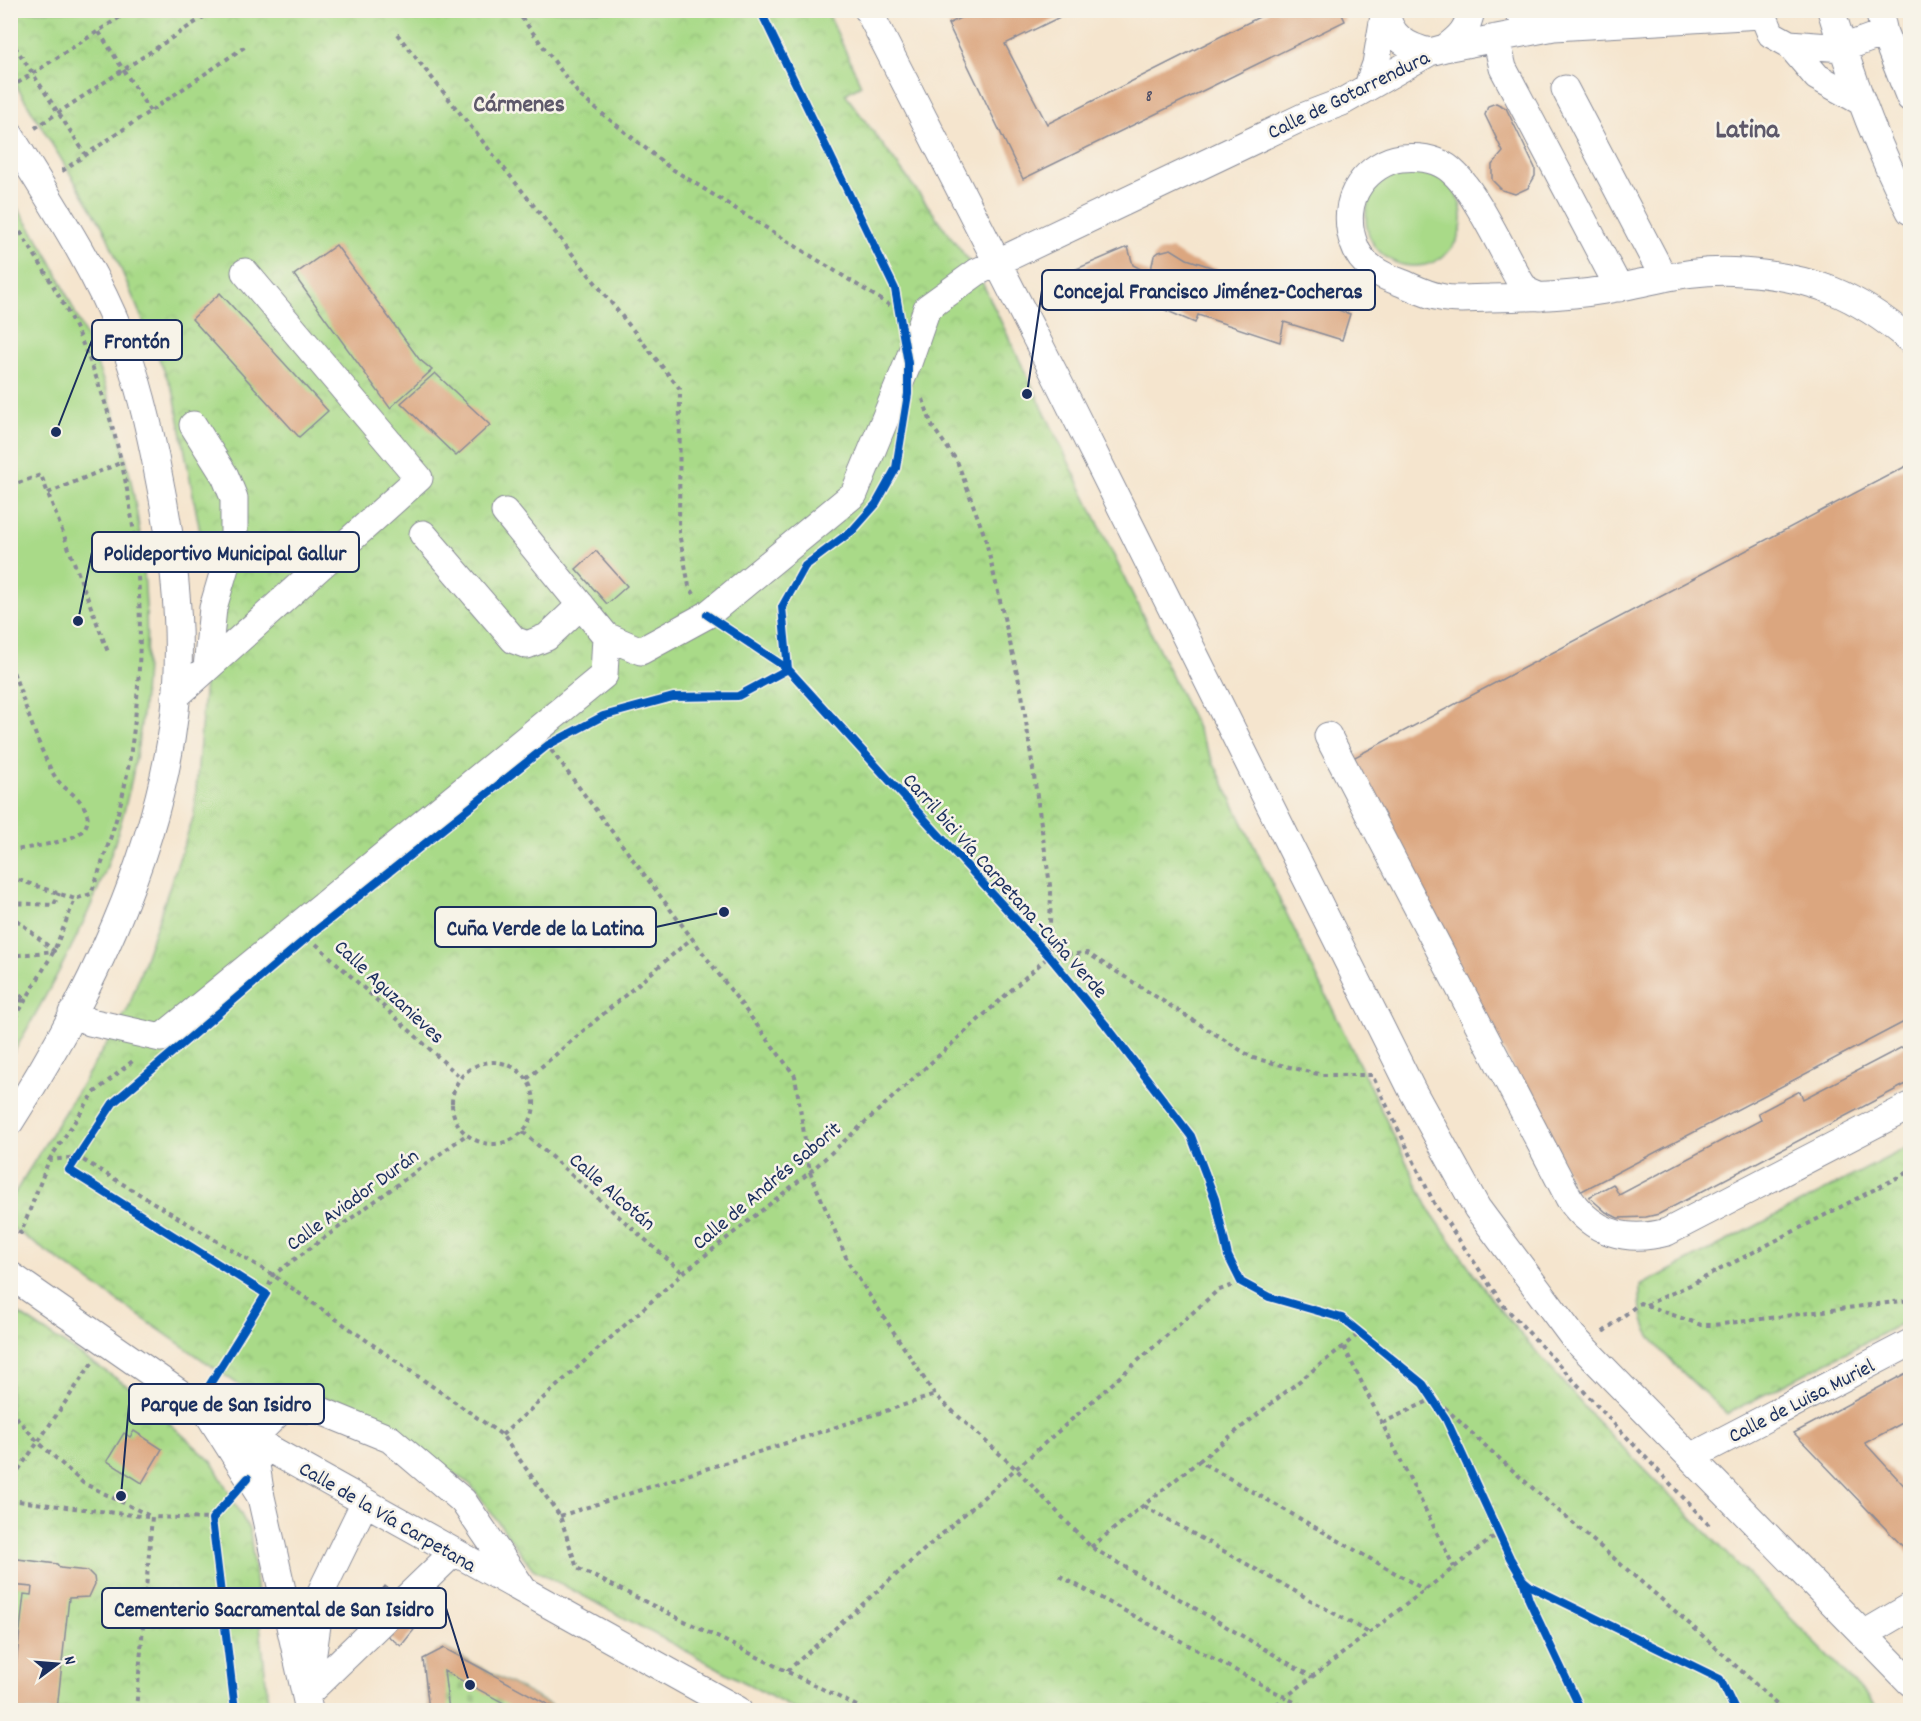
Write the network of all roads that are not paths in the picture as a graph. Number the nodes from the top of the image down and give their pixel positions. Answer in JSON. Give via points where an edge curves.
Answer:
{"nodes":[{"id":1,"x":868,"y":10,"type":"edge"},
{"id":2,"x":1386,"y":10,"type":"edge"},
{"id":3,"x":1471,"y":10,"type":"edge"},
{"id":4,"x":1517,"y":10,"type":"edge"},
{"id":5,"x":1831,"y":10,"type":"edge"},
{"id":6,"x":1861,"y":10,"type":"edge"},
{"id":7,"x":1761,"y":13,"type":"edge"},
{"id":8,"x":1882,"y":22,"type":"edge"},
{"id":9,"x":1554,"y":27,"type":"junction"},
{"id":10,"x":1496,"y":38,"type":"junction"},
{"id":11,"x":1789,"y":44,"type":"junction"},
{"id":12,"x":1843,"y":48,"type":"junction"},
{"id":13,"x":1438,"y":50,"type":"junction"},
{"id":14,"x":1368,"y":86,"type":"junction"},
{"id":15,"x":1565,"y":89,"type":"dead end"},
{"id":16,"x":1911,"y":98,"type":"edge"},
{"id":17,"x":1862,"y":102,"type":"junction"},
{"id":18,"x":12,"y":138,"type":"edge"},
{"id":19,"x":1911,"y":211,"type":"edge"},
{"id":20,"x":998,"y":262,"type":"junction"},
{"id":21,"x":245,"y":272,"type":"dead end"},
{"id":22,"x":1664,"y":278,"type":"junction"},
{"id":23,"x":1619,"y":288,"type":"junction"},
{"id":24,"x":1540,"y":297,"type":"junction"},
{"id":25,"x":1911,"y":340,"type":"edge"},
{"id":26,"x":193,"y":424,"type":"dead end"},
{"id":27,"x":505,"y":512,"type":"dead end"},
{"id":28,"x":423,"y":534,"type":"dead end"},
{"id":29,"x":581,"y":605,"type":"junction"},
{"id":30,"x":606,"y":636,"type":"junction"},
{"id":31,"x":207,"y":668,"type":"junction"},
{"id":32,"x":175,"y":697,"type":"junction"},
{"id":33,"x":1328,"y":736,"type":"dead end"},
{"id":34,"x":72,"y":1013,"type":"junction"},
{"id":35,"x":1911,"y":1106,"type":"edge"},
{"id":36,"x":10,"y":1122,"type":"edge"},
{"id":37,"x":10,"y":1275,"type":"edge"},
{"id":38,"x":1911,"y":1343,"type":"edge"},
{"id":39,"x":207,"y":1412,"type":"junction"},
{"id":40,"x":252,"y":1439,"type":"junction"},
{"id":41,"x":1691,"y":1457,"type":"junction"},
{"id":42,"x":261,"y":1497,"type":"junction"},
{"id":43,"x":364,"y":1504,"type":"junction"},
{"id":44,"x":453,"y":1553,"type":"junction"},
{"id":45,"x":525,"y":1593,"type":"junction"},
{"id":46,"x":1911,"y":1607,"type":"edge"},
{"id":47,"x":1864,"y":1634,"type":"junction"},
{"id":48,"x":1911,"y":1682,"type":"edge"},
{"id":49,"x":308,"y":1702,"type":"edge"},
{"id":50,"x":738,"y":1710,"type":"edge"}],
"edges":[{"from":1,"to":20,"type":"street"},
{"from":2,"to":13,"type":"street","via":[[1393,31],[1402,42],[1415,49]]},
{"from":2,"to":14,"type":"street"},
{"from":3,"to":13,"type":"street","via":[[1469,23],[1459,38]]},
{"from":4,"to":9,"type":"street"},
{"from":5,"to":12,"type":"street"},
{"from":6,"to":8,"type":"street","via":[[1863,19]]},
{"from":7,"to":9,"type":"street","name":"Calle de Gotarrendura"},
{"from":7,"to":11,"type":"street","name":"Calle de Gotarrendura","via":[[1771,34]]},
{"from":8,"to":12,"type":"street"},
{"from":8,"to":16,"type":"street"},
{"from":9,"to":10,"type":"street","name":"Calle de Gotarrendura"},
{"from":10,"to":13,"type":"street","name":"Calle de Gotarrendura"},
{"from":10,"to":23,"type":"street","via":[[1503,68]]},
{"from":11,"to":12,"type":"street"},
{"from":11,"to":17,"type":"street","name":"Calle de Gotarrendura","via":[[1817,77]]},
{"from":12,"to":17,"type":"street"},
{"from":13,"to":14,"type":"street","name":"Calle de Gotarrendura"},
{"from":14,"to":20,"type":"street","name":"Calle de Gotarrendura","via":[[1342,102]]},
{"from":15,"to":22,"type":"street"},
{"from":17,"to":19,"type":"street","via":[[1894,181]]},
{"from":18,"to":32,"type":"street","via":[[96,280],[121,334],[145,404],[166,513],[178,615]]},
{"from":20,"to":30,"type":"street","name":"Calle de Gotarrendura","via":[[977,272],[927,308],[854,494],[706,615],[641,651]]},
{"from":20,"to":41,"type":"street","via":[[1412,1090],[1477,1208],[1584,1348]]},
{"from":21,"to":31,"type":"street","via":[[419,478]]},
{"from":22,"to":23,"type":"street"},
{"from":22,"to":25,"type":"street","via":[[1711,271],[1802,280],[1853,298]]},
{"from":23,"to":24,"type":"street"},
{"from":24,"to":24,"type":"street","via":[[1521,283],[1455,173],[1437,161],[1415,156],[1394,159],[1374,169],[1359,185],[1350,205],[1349,227],[1355,248],[1383,276],[1440,297]]},
{"from":26,"to":31,"type":"street","via":[[234,498],[234,537],[213,608]]},
{"from":27,"to":29,"type":"street"},
{"from":28,"to":29,"type":"street","via":[[514,640],[527,645],[547,637]]},
{"from":29,"to":30,"type":"street"},
{"from":30,"to":34,"type":"street","via":[[604,675],[161,1038],[90,1022]]},
{"from":31,"to":32,"type":"street"},
{"from":32,"to":34,"type":"street","via":[[160,790],[133,881],[103,957]]},
{"from":33,"to":35,"type":"street","via":[[1569,1198],[1587,1221],[1613,1234],[1640,1238],[1667,1232]]},
{"from":34,"to":36,"type":"street"},
{"from":37,"to":39,"type":"street","name":"Calle de la Vía Carpetana"},
{"from":38,"to":41,"type":"street","name":"Calle de Luisa Muriel"},
{"from":39,"to":40,"type":"street","name":"Calle de la Vía Carpetana"},
{"from":39,"to":42,"type":"street"},
{"from":40,"to":42,"type":"street"},
{"from":40,"to":43,"type":"street","name":"Calle de la Vía Carpetana"},
{"from":40,"to":45,"type":"street","name":"Calle de la Vía Carpetana","via":[[283,1408],[319,1410],[390,1439],[463,1501]]},
{"from":41,"to":47,"type":"street"},
{"from":42,"to":49,"type":"street"},
{"from":43,"to":44,"type":"street","name":"Calle de la Vía Carpetana"},
{"from":43,"to":49,"type":"street","via":[[322,1590]]},
{"from":44,"to":45,"type":"street","name":"Calle de la Vía Carpetana"},
{"from":44,"to":49,"type":"street"},
{"from":45,"to":50,"type":"street","name":"Calle de la Vía Carpetana"},
{"from":46,"to":47,"type":"street"},
{"from":47,"to":48,"type":"street"}]}
